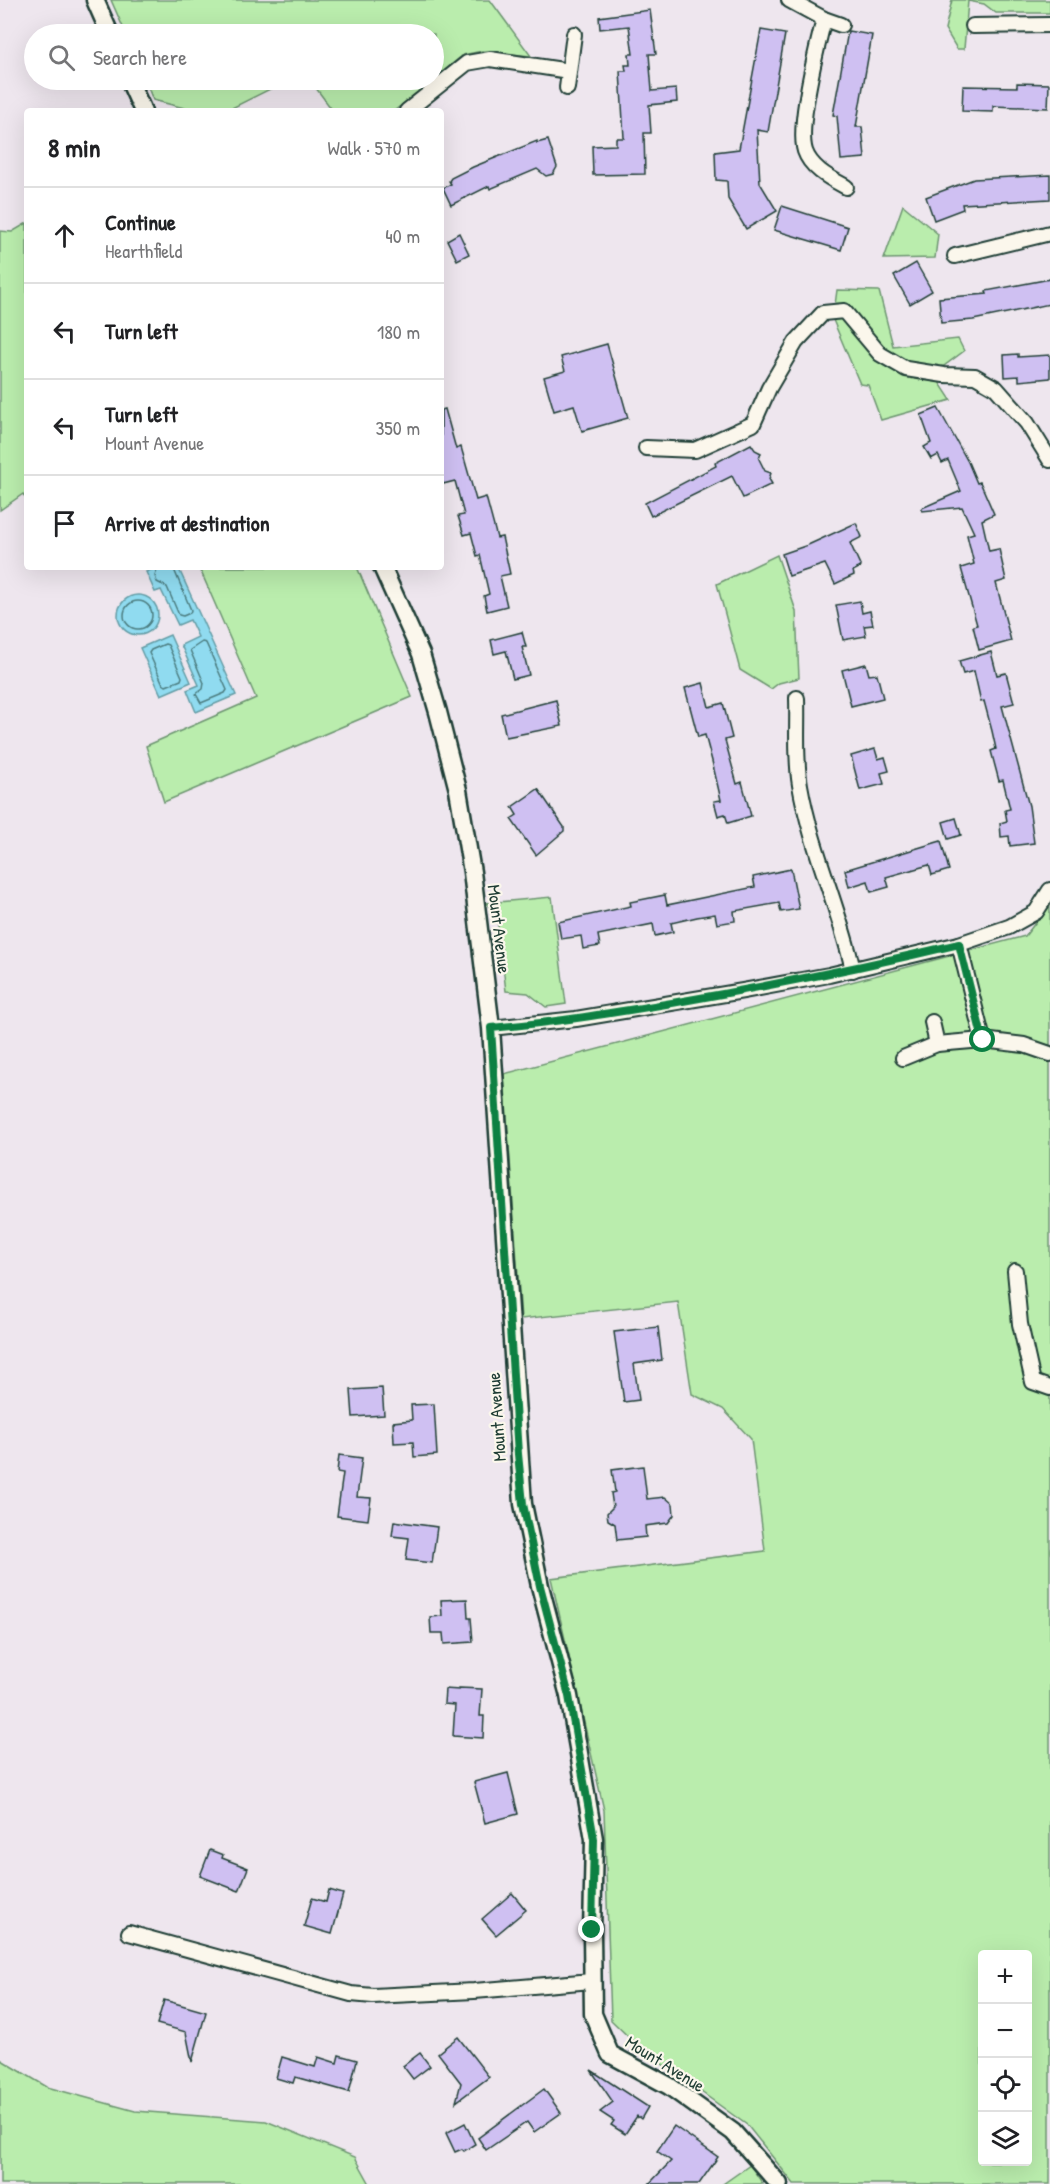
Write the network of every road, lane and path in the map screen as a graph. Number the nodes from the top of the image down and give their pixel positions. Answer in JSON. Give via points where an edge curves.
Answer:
{"nodes":[{"id":1,"x":95,"y":0,"type":"edge"},
{"id":2,"x":789,"y":0,"type":"edge"},
{"id":3,"x":824,"y":19,"type":"junction"},
{"id":4,"x":106,"y":24,"type":"edge"},
{"id":5,"x":841,"y":26,"type":"dead end"},
{"id":6,"x":973,"y":26,"type":"dead end"},
{"id":7,"x":1050,"y":26,"type":"edge"},
{"id":8,"x":574,"y":34,"type":"dead end"},
{"id":9,"x":570,"y":71,"type":"junction"},
{"id":10,"x":444,"y":82,"type":"edge"},
{"id":11,"x":567,"y":88,"type":"dead end"},
{"id":12,"x":134,"y":90,"type":"edge"},
{"id":13,"x":434,"y":90,"type":"edge"},
{"id":14,"x":142,"y":108,"type":"edge"},
{"id":15,"x":412,"y":108,"type":"edge"},
{"id":16,"x":846,"y":188,"type":"dead end"},
{"id":17,"x":1050,"y":233,"type":"edge"},
{"id":18,"x":955,"y":256,"type":"dead end"},
{"id":19,"x":646,"y":448,"type":"dead end"},
{"id":20,"x":1050,"y":460,"type":"edge"},
{"id":21,"x":383,"y":570,"type":"edge"},
{"id":22,"x":797,"y":698,"type":"dead end"},
{"id":23,"x":1050,"y":890,"type":"edge"},
{"id":24,"x":959,"y":944,"type":"junction"},
{"id":25,"x":853,"y":970,"type":"junction"},
{"id":26,"x":932,"y":1022,"type":"dead end"},
{"id":27,"x":491,"y":1028,"type":"junction"},
{"id":28,"x":983,"y":1040,"type":"junction"},
{"id":29,"x":937,"y":1044,"type":"junction"},
{"id":30,"x":1050,"y":1054,"type":"edge"},
{"id":31,"x":903,"y":1058,"type":"dead end"},
{"id":32,"x":1015,"y":1270,"type":"dead end"},
{"id":33,"x":1050,"y":1388,"type":"edge"},
{"id":34,"x":129,"y":1933,"type":"dead end"},
{"id":35,"x":592,"y":1981,"type":"junction"},
{"id":36,"x":778,"y":2184,"type":"edge"}],
"edges":[{"from":1,"to":4,"type":"street"},
{"from":2,"to":3,"type":"street"},
{"from":3,"to":5,"type":"street"},
{"from":3,"to":16,"type":"street","via":[[804,125],[805,152],[818,170]]},
{"from":6,"to":7,"type":"street"},
{"from":8,"to":9,"type":"street"},
{"from":9,"to":10,"type":"street","via":[[490,59],[467,63]]},
{"from":9,"to":11,"type":"street"},
{"from":12,"to":14,"type":"street"},
{"from":13,"to":15,"type":"street"},
{"from":17,"to":18,"type":"street"},
{"from":19,"to":20,"type":"street","via":[[694,450],[753,424],[796,342],[823,313],[844,311],[880,354],[906,369],[975,376],[996,388],[1027,423]]},
{"from":21,"to":27,"type":"street","name":"Mount Avenue","via":[[421,654],[458,790]]},
{"from":22,"to":25,"type":"street","via":[[800,783]]},
{"from":23,"to":24,"type":"street","via":[[1036,912],[1009,927]]},
{"from":24,"to":25,"type":"street"},
{"from":24,"to":28,"type":"street"},
{"from":25,"to":27,"type":"street","via":[[576,1019]]},
{"from":26,"to":29,"type":"street"},
{"from":27,"to":35,"type":"street","name":"Mount Avenue","via":[[523,1504],[569,1696],[594,1839]]},
{"from":28,"to":29,"type":"street"},
{"from":28,"to":30,"type":"street","via":[[1024,1045]]},
{"from":29,"to":31,"type":"street"},
{"from":32,"to":33,"type":"street","via":[[1020,1324],[1033,1382]]},
{"from":34,"to":35,"type":"street","via":[[351,1994],[474,1991]]},
{"from":35,"to":36,"type":"street","name":"Mount Avenue","via":[[593,2014],[610,2054],[669,2086],[733,2132]]}]}
